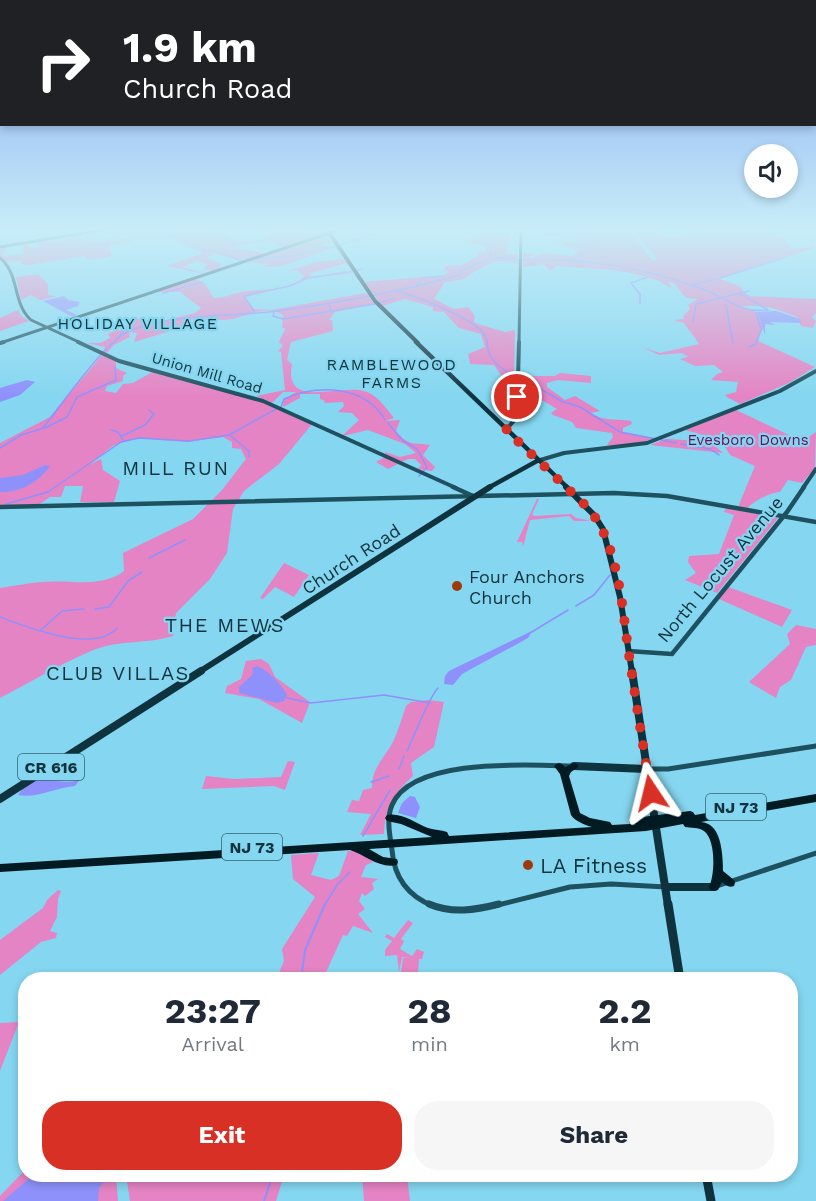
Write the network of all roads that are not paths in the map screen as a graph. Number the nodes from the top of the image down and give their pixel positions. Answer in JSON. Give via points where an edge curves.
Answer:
{"nodes":[{"id":1,"x":14,"y":284,"type":"edge"},
{"id":2,"x":177,"y":284,"type":"edge"},
{"id":3,"x":363,"y":284,"type":"edge"},
{"id":4,"x":520,"y":284,"type":"edge"},
{"id":5,"x":46,"y":327,"type":"junction"},
{"id":6,"x":0,"y":343,"type":"edge"},
{"id":7,"x":816,"y":371,"type":"edge"},
{"id":8,"x":506,"y":430,"type":"junction"},
{"id":9,"x":339,"y":435,"type":"junction"},
{"id":10,"x":344,"y":442,"type":"dead end"},
{"id":11,"x":537,"y":461,"type":"junction"},
{"id":12,"x":816,"y":469,"type":"edge"},
{"id":13,"x":553,"y":476,"type":"junction"},
{"id":14,"x":563,"y":477,"type":"dead end"},
{"id":15,"x":574,"y":494,"type":"junction"},
{"id":16,"x":475,"y":497,"type":"junction"},
{"id":17,"x":463,"y":500,"type":"junction"},
{"id":18,"x":0,"y":507,"type":"edge"},
{"id":19,"x":783,"y":517,"type":"junction"},
{"id":20,"x":816,"y":522,"type":"edge"},
{"id":21,"x":628,"y":651,"type":"junction"},
{"id":22,"x":816,"y":746,"type":"edge"},
{"id":23,"x":559,"y":766,"type":"junction"},
{"id":24,"x":574,"y":766,"type":"junction"},
{"id":25,"x":646,"y":769,"type":"junction"},
{"id":26,"x":565,"y":776,"type":"junction"},
{"id":27,"x":816,"y":793,"type":"edge"},
{"id":28,"x":816,"y":798,"type":"edge"},
{"id":29,"x":0,"y":799,"type":"edge"},
{"id":30,"x":390,"y":818,"type":"junction"},
{"id":31,"x":656,"y":823,"type":"junction"},
{"id":32,"x":675,"y":823,"type":"junction"},
{"id":33,"x":608,"y":825,"type":"junction"},
{"id":34,"x":444,"y":835,"type":"junction"},
{"id":35,"x":391,"y":841,"type":"junction"},
{"id":36,"x":346,"y":846,"type":"junction"},
{"id":37,"x":816,"y":853,"type":"edge"},
{"id":38,"x":393,"y":862,"type":"junction"},
{"id":39,"x":0,"y":863,"type":"edge"},
{"id":40,"x":0,"y":868,"type":"edge"},
{"id":41,"x":719,"y":873,"type":"junction"},
{"id":42,"x":730,"y":883,"type":"junction"},
{"id":43,"x":666,"y":887,"type":"junction"},
{"id":44,"x":714,"y":887,"type":"junction"},
{"id":45,"x":679,"y":972,"type":"edge"},
{"id":46,"x":707,"y":1182,"type":"edge"},
{"id":47,"x":711,"y":1201,"type":"edge"}],
"edges":[{"from":1,"to":5,"type":"street","name":"Union Mill Road","via":[[23,314]]},
{"from":2,"to":5,"type":"street"},
{"from":3,"to":8,"type":"main road"},
{"from":4,"to":8,"type":"street","via":[[517,415],[515,423]]},
{"from":5,"to":6,"type":"street"},
{"from":5,"to":9,"type":"street","name":"Union Mill Road","via":[[103,354],[150,370],[253,397]]},
{"from":7,"to":11,"type":"street","via":[[783,389],[647,443],[568,451]]},
{"from":8,"to":11,"type":"main road"},
{"from":9,"to":10,"type":"street"},
{"from":9,"to":16,"type":"street","name":"Union Mill Road"},
{"from":11,"to":13,"type":"main road"},
{"from":11,"to":16,"type":"main road","name":"Church Road","number":"CR 616"},
{"from":12,"to":19,"type":"street","name":"North Locust Avenue"},
{"from":13,"to":14,"type":"main road"},
{"from":13,"to":15,"type":"main road"},
{"from":15,"to":16,"type":"street"},
{"from":15,"to":19,"type":"street","via":[[659,495]]},
{"from":15,"to":21,"type":"main road","via":[[596,517],[605,536]]},
{"from":16,"to":17,"type":"main road","name":"Church Road","number":"CR 616"},
{"from":17,"to":18,"type":"street"},
{"from":17,"to":29,"type":"main road","name":"Church Road","number":"CR 616"},
{"from":19,"to":20,"type":"street"},
{"from":19,"to":21,"type":"street","name":"North Locust Avenue","via":[[672,654]]},
{"from":21,"to":25,"type":"main road"},
{"from":22,"to":25,"type":"street"},
{"from":23,"to":24,"type":"street"},
{"from":23,"to":26,"type":"highway"},
{"from":23,"to":30,"type":"street","via":[[432,774],[405,788],[394,802]]},
{"from":24,"to":25,"type":"main road"},
{"from":24,"to":26,"type":"highway"},
{"from":25,"to":31,"type":"main road"},
{"from":26,"to":33,"type":"highway","via":[[576,815],[588,822]]},
{"from":27,"to":31,"type":"highway","number":"NJ 73"},
{"from":28,"to":32,"type":"highway","number":"NJ 73"},
{"from":30,"to":34,"type":"highway","via":[[403,820],[427,833]]},
{"from":30,"to":35,"type":"street"},
{"from":31,"to":32,"type":"highway","number":"NJ 73"},
{"from":31,"to":33,"type":"highway","number":"NJ 73"},
{"from":31,"to":35,"type":"highway","number":"NJ 73"},
{"from":31,"to":43,"type":"main road"},
{"from":32,"to":41,"type":"highway","via":[[709,830]]},
{"from":33,"to":34,"type":"highway","number":"NJ 73"},
{"from":34,"to":35,"type":"highway","number":"NJ 73"},
{"from":35,"to":36,"type":"highway","number":"NJ 73"},
{"from":35,"to":38,"type":"street"},
{"from":35,"to":39,"type":"highway","number":"NJ 73"},
{"from":36,"to":38,"type":"highway","via":[[361,849],[382,863]]},
{"from":36,"to":40,"type":"highway","number":"NJ 73"},
{"from":37,"to":42,"type":"street"},
{"from":38,"to":43,"type":"street","via":[[407,890],[442,909],[473,910],[531,894],[590,885]]},
{"from":41,"to":42,"type":"highway"},
{"from":41,"to":44,"type":"highway"},
{"from":42,"to":44,"type":"street"},
{"from":43,"to":44,"type":"main road"},
{"from":43,"to":45,"type":"main road"},
{"from":46,"to":47,"type":"main road"}]}
